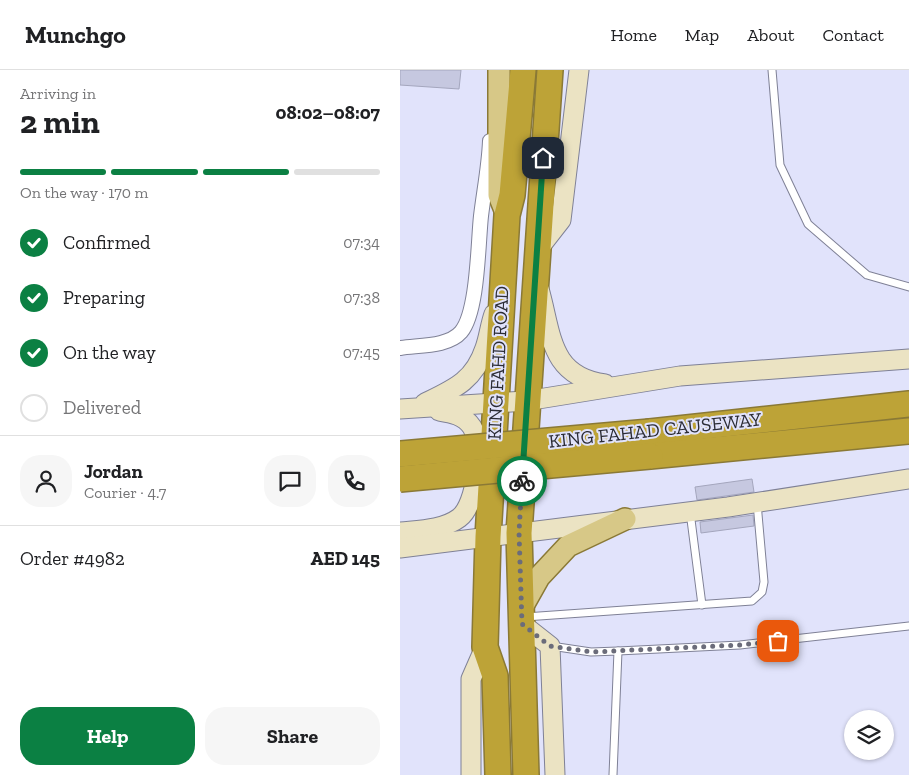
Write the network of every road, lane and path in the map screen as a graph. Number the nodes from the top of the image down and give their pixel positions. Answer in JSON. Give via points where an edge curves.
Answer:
{"nodes":[{"id":1,"x":493,"y":70,"type":"edge"},
{"id":2,"x":499,"y":70,"type":"edge"},
{"id":3,"x":523,"y":70,"type":"edge"},
{"id":4,"x":550,"y":70,"type":"edge"},
{"id":5,"x":579,"y":70,"type":"edge"},
{"id":6,"x":772,"y":70,"type":"edge"},
{"id":7,"x":507,"y":215,"type":"junction"},
{"id":8,"x":536,"y":263,"type":"junction"},
{"id":9,"x":909,"y":287,"type":"edge"},
{"id":10,"x":502,"y":292,"type":"junction"},
{"id":11,"x":400,"y":348,"type":"edge"},
{"id":12,"x":909,"y":359,"type":"edge"},
{"id":13,"x":616,"y":386,"type":"junction"},
{"id":14,"x":526,"y":401,"type":"junction"},
{"id":15,"x":496,"y":404,"type":"junction"},
{"id":16,"x":909,"y":404,"type":"edge"},
{"id":17,"x":408,"y":409,"type":"edge"},
{"id":18,"x":909,"y":431,"type":"edge"},
{"id":19,"x":650,"y":444,"type":"junction"},
{"id":20,"x":400,"y":454,"type":"edge"},
{"id":21,"x":400,"y":479,"type":"edge"},
{"id":22,"x":909,"y":480,"type":"edge"},
{"id":23,"x":757,"y":502,"type":"junction"},
{"id":24,"x":690,"y":511,"type":"junction"},
{"id":25,"x":625,"y":520,"type":"junction"},
{"id":26,"x":400,"y":532,"type":"edge"},
{"id":27,"x":519,"y":532,"type":"junction"},
{"id":28,"x":488,"y":537,"type":"junction"},
{"id":29,"x":400,"y":548,"type":"edge"},
{"id":30,"x":702,"y":605,"type":"junction"},
{"id":31,"x":522,"y":617,"type":"junction"},
{"id":32,"x":909,"y":626,"type":"edge"},
{"id":33,"x":485,"y":646,"type":"junction"},
{"id":34,"x":550,"y":646,"type":"junction"},
{"id":35,"x":618,"y":651,"type":"junction"},
{"id":36,"x":471,"y":775,"type":"edge"},
{"id":37,"x":498,"y":775,"type":"edge"},
{"id":38,"x":526,"y":775,"type":"edge"},
{"id":39,"x":555,"y":775,"type":"edge"},
{"id":40,"x":613,"y":775,"type":"edge"}],
"edges":[{"from":1,"to":11,"type":"street","via":[[490,143],[470,310],[462,331],[452,339]]},
{"from":2,"to":7,"type":"main road","via":[[499,195]]},
{"from":3,"to":7,"type":"highway","name":"KING FAHD ROAD","via":[[512,195]]},
{"from":4,"to":8,"type":"highway","name":"KING FAHD ROAD"},
{"from":5,"to":8,"type":"main road","via":[[561,220]]},
{"from":6,"to":9,"type":"lane","via":[[780,166],[808,224],[867,275]]},
{"from":7,"to":10,"type":"highway","name":"KING FAHD ROAD"},
{"from":8,"to":13,"type":"main road","via":[[558,358],[570,372],[590,382]]},
{"from":8,"to":14,"type":"highway","name":"KING FAHD ROAD"},
{"from":10,"to":15,"type":"highway","name":"KING FAHD ROAD"},
{"from":10,"to":17,"type":"main road","via":[[485,348],[464,383]]},
{"from":12,"to":13,"type":"main road","via":[[680,376]]},
{"from":13,"to":14,"type":"main road"},
{"from":14,"to":15,"type":"main road"},
{"from":14,"to":27,"type":"highway","name":"KING FAHD ROAD"},
{"from":15,"to":17,"type":"main road"},
{"from":15,"to":28,"type":"highway","name":"KING FAHD ROAD"},
{"from":16,"to":19,"type":"highway","name":"KING FAHAD CAUSEWAY"},
{"from":17,"to":26,"type":"main road","via":[[454,413],[472,428],[476,442],[475,485],[471,502],[460,518],[445,526]]},
{"from":18,"to":19,"type":"highway","name":"KING FAHAD CAUSEWAY"},
{"from":19,"to":20,"type":"highway","name":"KING FAHAD CAUSEWAY","bridge":true},
{"from":19,"to":21,"type":"highway","name":"KING FAHAD CAUSEWAY","bridge":true},
{"from":22,"to":23,"type":"main road"},
{"from":23,"to":24,"type":"main road"},
{"from":23,"to":30,"type":"lane","via":[[764,582],[762,592],[752,601]]},
{"from":24,"to":25,"type":"main road"},
{"from":24,"to":30,"type":"lane"},
{"from":25,"to":27,"type":"main road"},
{"from":25,"to":31,"type":"main road","via":[[568,546],[539,577]]},
{"from":27,"to":28,"type":"main road"},
{"from":27,"to":31,"type":"highway","name":"KING FAHD ROAD"},
{"from":28,"to":29,"type":"main road"},
{"from":28,"to":33,"type":"highway","name":"KING FAHD ROAD"},
{"from":30,"to":31,"type":"lane"},
{"from":31,"to":34,"type":"main road"},
{"from":31,"to":38,"type":"highway","name":"KING FAHD ROAD"},
{"from":32,"to":35,"type":"lane","via":[[740,645]]},
{"from":33,"to":36,"type":"main road","via":[[471,679]]},
{"from":33,"to":37,"type":"highway","name":"KING FAHD ROAD","via":[[495,676]]},
{"from":34,"to":35,"type":"lane","via":[[592,652]]},
{"from":34,"to":39,"type":"main road"},
{"from":35,"to":40,"type":"lane"}]}
